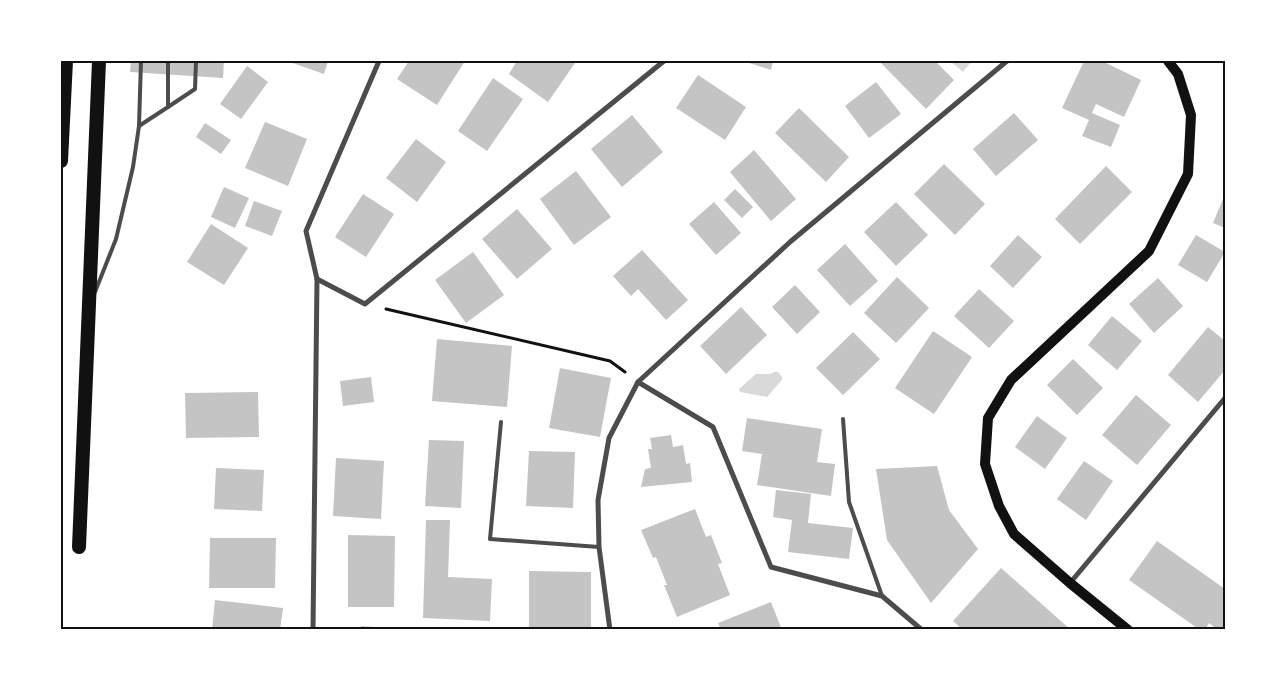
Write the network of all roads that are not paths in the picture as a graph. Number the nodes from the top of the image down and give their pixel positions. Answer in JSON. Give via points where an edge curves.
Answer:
{"nodes":[{"id":1,"x":66,"y":61,"type":"edge"},
{"id":2,"x":99,"y":61,"type":"edge"},
{"id":3,"x":141,"y":61,"type":"edge"},
{"id":4,"x":168,"y":61,"type":"edge"},
{"id":5,"x":196,"y":61,"type":"edge"},
{"id":6,"x":379,"y":61,"type":"edge"},
{"id":7,"x":664,"y":61,"type":"edge"},
{"id":8,"x":1007,"y":61,"type":"edge"},
{"id":9,"x":1168,"y":61,"type":"edge"},
{"id":10,"x":168,"y":107,"type":"junction"},
{"id":11,"x":139,"y":126,"type":"junction"},
{"id":12,"x":61,"y":161,"type":"edge"},
{"id":13,"x":317,"y":279,"type":"junction"},
{"id":14,"x":90,"y":306,"type":"junction"},
{"id":15,"x":638,"y":382,"type":"junction"},
{"id":16,"x":1225,"y":398,"type":"edge"},
{"id":17,"x":843,"y":419,"type":"dead end"},
{"id":18,"x":501,"y":422,"type":"dead end"},
{"id":19,"x":79,"y":547,"type":"dead end"},
{"id":20,"x":599,"y":547,"type":"junction"},
{"id":21,"x":1070,"y":583,"type":"junction"},
{"id":22,"x":882,"y":596,"type":"junction"},
{"id":23,"x":313,"y":630,"type":"edge"},
{"id":24,"x":610,"y":630,"type":"edge"},
{"id":25,"x":922,"y":630,"type":"edge"},
{"id":26,"x":1128,"y":630,"type":"edge"}],
"edges":[{"from":1,"to":12,"type":"highway"},
{"from":2,"to":14,"type":"highway"},
{"from":3,"to":11,"type":"lane"},
{"from":4,"to":10,"type":"lane"},
{"from":5,"to":10,"type":"lane","via":[[194,89]]},
{"from":6,"to":13,"type":"street","via":[[306,231]]},
{"from":7,"to":13,"type":"street","via":[[365,304]]},
{"from":8,"to":15,"type":"street","via":[[790,242]]},
{"from":9,"to":21,"type":"main road","via":[[1178,74],[1191,116],[1188,174],[1149,250],[1011,380],[988,418],[985,464],[999,506],[1014,534]]},
{"from":10,"to":11,"type":"lane"},
{"from":11,"to":14,"type":"lane","via":[[116,239]]},
{"from":13,"to":23,"type":"street"},
{"from":14,"to":19,"type":"highway"},
{"from":15,"to":20,"type":"street","via":[[609,438],[598,500]]},
{"from":15,"to":22,"type":"street","via":[[713,427],[771,567]]},
{"from":16,"to":21,"type":"street"},
{"from":17,"to":22,"type":"lane","via":[[849,502]]},
{"from":18,"to":20,"type":"lane","via":[[490,539]]},
{"from":20,"to":24,"type":"street"},
{"from":21,"to":26,"type":"main road"},
{"from":22,"to":25,"type":"street"}]}
